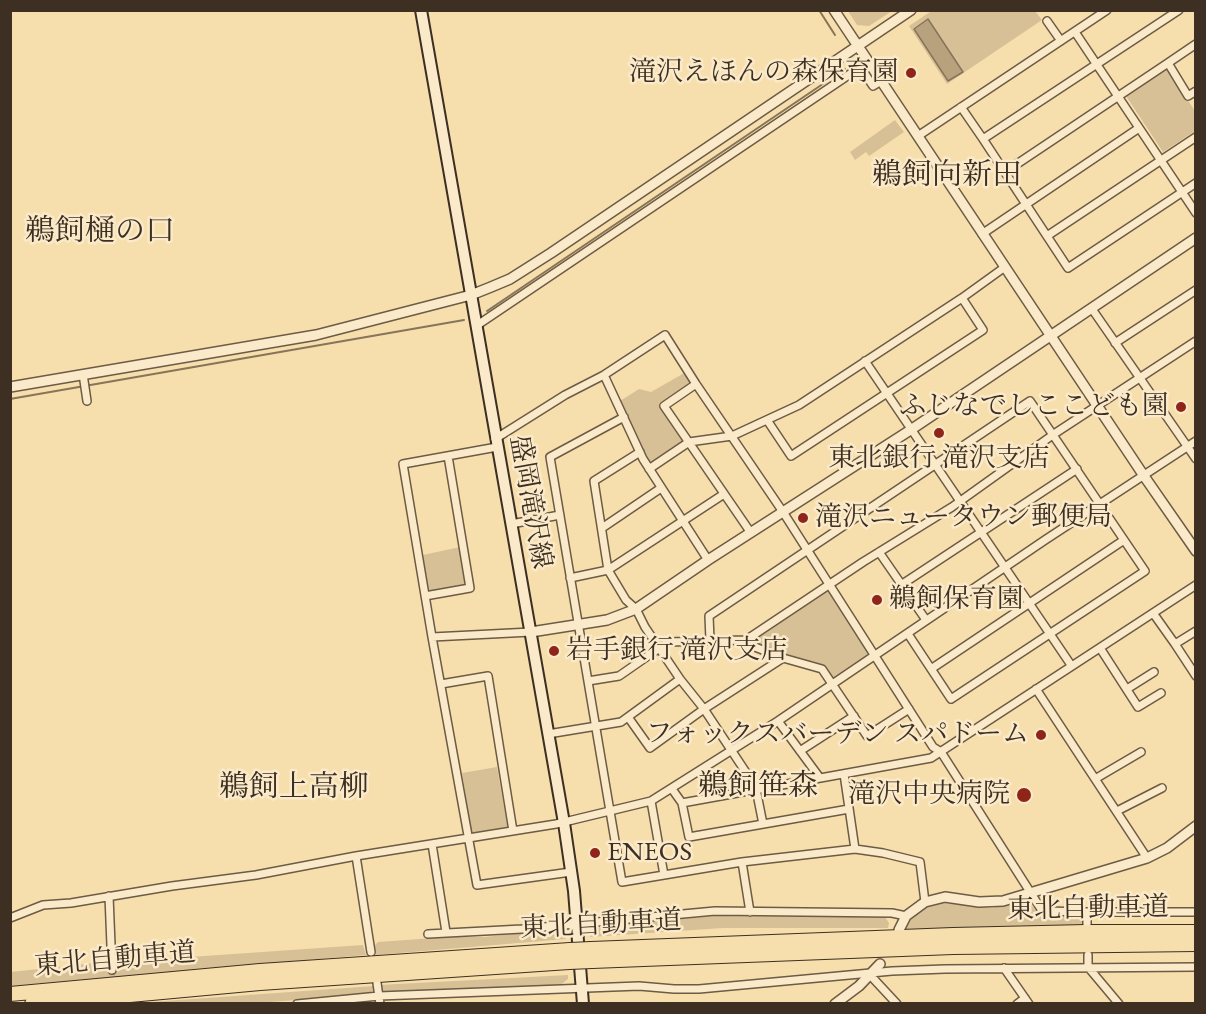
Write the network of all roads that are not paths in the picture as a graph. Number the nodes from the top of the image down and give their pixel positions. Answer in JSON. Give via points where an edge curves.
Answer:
{"nodes":[{"id":1,"x":421,"y":10,"type":"edge"},
{"id":2,"x":834,"y":10,"type":"edge"},
{"id":3,"x":911,"y":10,"type":"edge"},
{"id":4,"x":1107,"y":10,"type":"edge"},
{"id":5,"x":1179,"y":10,"type":"edge"},
{"id":6,"x":1047,"y":21,"type":"dead end"},
{"id":7,"x":1075,"y":32,"type":"junction"},
{"id":8,"x":1061,"y":41,"type":"junction"},
{"id":9,"x":1196,"y":44,"type":"edge"},
{"id":10,"x":858,"y":46,"type":"junction"},
{"id":11,"x":1168,"y":63,"type":"junction"},
{"id":12,"x":1097,"y":65,"type":"junction"},
{"id":13,"x":881,"y":81,"type":"junction"},
{"id":14,"x":1196,"y":91,"type":"edge"},
{"id":15,"x":1118,"y":96,"type":"junction"},
{"id":16,"x":961,"y":107,"type":"junction"},
{"id":17,"x":1139,"y":128,"type":"junction"},
{"id":18,"x":918,"y":136,"type":"junction"},
{"id":19,"x":1196,"y":137,"type":"edge"},
{"id":20,"x":983,"y":139,"type":"junction"},
{"id":21,"x":1161,"y":160,"type":"junction"},
{"id":22,"x":1005,"y":172,"type":"junction"},
{"id":23,"x":1196,"y":183,"type":"edge"},
{"id":24,"x":1182,"y":192,"type":"junction"},
{"id":25,"x":1026,"y":204,"type":"junction"},
{"id":26,"x":1196,"y":213,"type":"edge"},
{"id":27,"x":982,"y":234,"type":"junction"},
{"id":28,"x":1047,"y":236,"type":"junction"},
{"id":29,"x":1196,"y":238,"type":"edge"},
{"id":30,"x":1005,"y":267,"type":"junction"},
{"id":31,"x":1196,"y":290,"type":"edge"},
{"id":32,"x":471,"y":295,"type":"junction"},
{"id":33,"x":962,"y":298,"type":"junction"},
{"id":34,"x":1092,"y":309,"type":"junction"},
{"id":35,"x":476,"y":326,"type":"junction"},
{"id":36,"x":1050,"y":335,"type":"junction"},
{"id":37,"x":1195,"y":341,"type":"edge"},
{"id":38,"x":1115,"y":343,"type":"junction"},
{"id":39,"x":865,"y":361,"type":"junction"},
{"id":40,"x":604,"y":375,"type":"junction"},
{"id":41,"x":1139,"y":377,"type":"junction"},
{"id":42,"x":84,"y":382,"type":"junction"},
{"id":43,"x":696,"y":384,"type":"junction"},
{"id":44,"x":10,"y":387,"type":"edge"},
{"id":45,"x":886,"y":392,"type":"junction"},
{"id":46,"x":87,"y":401,"type":"dead end"},
{"id":47,"x":1098,"y":406,"type":"junction"},
{"id":48,"x":624,"y":417,"type":"junction"},
{"id":49,"x":767,"y":420,"type":"junction"},
{"id":50,"x":912,"y":429,"type":"junction"},
{"id":51,"x":1054,"y":434,"type":"junction"},
{"id":52,"x":732,"y":436,"type":"junction"},
{"id":53,"x":1196,"y":441,"type":"edge"},
{"id":54,"x":689,"y":442,"type":"junction"},
{"id":55,"x":496,"y":443,"type":"junction"},
{"id":56,"x":1188,"y":447,"type":"junction"},
{"id":57,"x":640,"y":452,"type":"junction"},
{"id":58,"x":448,"y":456,"type":"junction"},
{"id":59,"x":1196,"y":459,"type":"edge"},
{"id":60,"x":935,"y":465,"type":"junction"},
{"id":61,"x":649,"y":469,"type":"junction"},
{"id":62,"x":1077,"y":469,"type":"junction"},
{"id":63,"x":1144,"y":476,"type":"junction"},
{"id":64,"x":661,"y":488,"type":"junction"},
{"id":65,"x":724,"y":494,"type":"junction"},
{"id":66,"x":959,"y":501,"type":"junction"},
{"id":67,"x":1100,"y":504,"type":"junction"},
{"id":68,"x":783,"y":512,"type":"junction"},
{"id":69,"x":560,"y":515,"type":"junction"},
{"id":70,"x":682,"y":522,"type":"junction"},
{"id":71,"x":511,"y":524,"type":"junction"},
{"id":72,"x":602,"y":528,"type":"junction"},
{"id":73,"x":980,"y":531,"type":"junction"},
{"id":74,"x":751,"y":533,"type":"junction"},
{"id":75,"x":1124,"y":540,"type":"junction"},
{"id":76,"x":807,"y":550,"type":"junction"},
{"id":77,"x":1196,"y":551,"type":"edge"},
{"id":78,"x":879,"y":552,"type":"junction"},
{"id":79,"x":708,"y":560,"type":"junction"},
{"id":80,"x":1005,"y":568,"type":"junction"},
{"id":81,"x":608,"y":570,"type":"junction"},
{"id":82,"x":570,"y":578,"type":"junction"},
{"id":83,"x":830,"y":585,"type":"junction"},
{"id":84,"x":901,"y":585,"type":"junction"},
{"id":85,"x":1196,"y":585,"type":"edge"},
{"id":86,"x":425,"y":596,"type":"junction"},
{"id":87,"x":1029,"y":603,"type":"junction"},
{"id":88,"x":636,"y":609,"type":"junction"},
{"id":89,"x":1153,"y":613,"type":"junction"},
{"id":90,"x":926,"y":620,"type":"junction"},
{"id":91,"x":578,"y":626,"type":"junction"},
{"id":92,"x":1196,"y":631,"type":"edge"},
{"id":93,"x":531,"y":632,"type":"junction"},
{"id":94,"x":908,"y":634,"type":"junction"},
{"id":95,"x":1050,"y":635,"type":"junction"},
{"id":96,"x":432,"y":637,"type":"junction"},
{"id":97,"x":710,"y":640,"type":"junction"},
{"id":98,"x":746,"y":640,"type":"junction"},
{"id":99,"x":1175,"y":645,"type":"junction"},
{"id":100,"x":660,"y":647,"type":"junction"},
{"id":101,"x":1100,"y":648,"type":"junction"},
{"id":102,"x":875,"y":654,"type":"junction"},
{"id":103,"x":783,"y":658,"type":"junction"},
{"id":104,"x":1071,"y":665,"type":"junction"},
{"id":105,"x":931,"y":669,"type":"junction"},
{"id":106,"x":1154,"y":672,"type":"dead end"},
{"id":107,"x":1196,"y":676,"type":"edge"},
{"id":108,"x":680,"y":679,"type":"junction"},
{"id":109,"x":588,"y":681,"type":"junction"},
{"id":110,"x":441,"y":684,"type":"junction"},
{"id":111,"x":831,"y":684,"type":"junction"},
{"id":112,"x":1036,"y":689,"type":"junction"},
{"id":113,"x":1127,"y":689,"type":"junction"},
{"id":114,"x":1161,"y":693,"type":"dead end"},
{"id":115,"x":704,"y":709,"type":"junction"},
{"id":116,"x":909,"y":709,"type":"junction"},
{"id":117,"x":854,"y":716,"type":"junction"},
{"id":118,"x":628,"y":717,"type":"junction"},
{"id":119,"x":778,"y":721,"type":"junction"},
{"id":120,"x":595,"y":727,"type":"junction"},
{"id":121,"x":548,"y":734,"type":"junction"},
{"id":122,"x":730,"y":751,"type":"junction"},
{"id":123,"x":800,"y":751,"type":"junction"},
{"id":124,"x":941,"y":752,"type":"junction"},
{"id":125,"x":1141,"y":752,"type":"dead end"},
{"id":126,"x":844,"y":774,"type":"junction"},
{"id":127,"x":820,"y":778,"type":"junction"},
{"id":128,"x":1095,"y":779,"type":"junction"},
{"id":129,"x":1162,"y":788,"type":"dead end"},
{"id":130,"x":672,"y":789,"type":"junction"},
{"id":131,"x":756,"y":789,"type":"junction"},
{"id":132,"x":651,"y":801,"type":"junction"},
{"id":133,"x":681,"y":803,"type":"junction"},
{"id":134,"x":849,"y":809,"type":"junction"},
{"id":135,"x":611,"y":812,"type":"junction"},
{"id":136,"x":1117,"y":812,"type":"junction"},
{"id":137,"x":564,"y":823,"type":"junction"},
{"id":138,"x":763,"y":824,"type":"junction"},
{"id":139,"x":1196,"y":826,"type":"edge"},
{"id":140,"x":513,"y":831,"type":"junction"},
{"id":141,"x":469,"y":838,"type":"junction"},
{"id":142,"x":432,"y":844,"type":"junction"},
{"id":143,"x":855,"y":849,"type":"junction"},
{"id":144,"x":356,"y":856,"type":"junction"},
{"id":145,"x":1147,"y":858,"type":"junction"},
{"id":146,"x":742,"y":862,"type":"junction"},
{"id":147,"x":571,"y":872,"type":"junction"},
{"id":148,"x":663,"y":875,"type":"junction"},
{"id":149,"x":1030,"y":892,"type":"junction"},
{"id":150,"x":109,"y":896,"type":"junction"},
{"id":151,"x":925,"y":902,"type":"junction"},
{"id":152,"x":750,"y":912,"type":"junction"},
{"id":153,"x":1087,"y":912,"type":"junction"},
{"id":154,"x":1196,"y":912,"type":"edge"},
{"id":155,"x":906,"y":916,"type":"junction"},
{"id":156,"x":10,"y":918,"type":"edge"},
{"id":157,"x":577,"y":923,"type":"junction"},
{"id":158,"x":1087,"y":927,"type":"dead end"},
{"id":159,"x":899,"y":930,"type":"dead end"},
{"id":160,"x":446,"y":932,"type":"junction"},
{"id":161,"x":1196,"y":932,"type":"edge"},
{"id":162,"x":428,"y":934,"type":"dead end"},
{"id":163,"x":1196,"y":944,"type":"edge"},
{"id":164,"x":371,"y":952,"type":"dead end"},
{"id":165,"x":592,"y":955,"type":"junction"},
{"id":166,"x":1088,"y":955,"type":"dead end"},
{"id":167,"x":569,"y":956,"type":"junction"},
{"id":168,"x":880,"y":964,"type":"dead end"},
{"id":169,"x":1088,"y":967,"type":"junction"},
{"id":170,"x":1196,"y":967,"type":"edge"},
{"id":171,"x":1004,"y":968,"type":"junction"},
{"id":172,"x":112,"y":970,"type":"tunnel mouth"},
{"id":173,"x":870,"y":975,"type":"junction"},
{"id":174,"x":377,"y":983,"type":"dead end"},
{"id":175,"x":582,"y":988,"type":"junction"},
{"id":176,"x":10,"y":994,"type":"edge"},
{"id":177,"x":380,"y":1000,"type":"edge"},
{"id":178,"x":1027,"y":1001,"type":"edge"},
{"id":179,"x":32,"y":1004,"type":"edge"},
{"id":180,"x":297,"y":1004,"type":"edge"},
{"id":181,"x":583,"y":1004,"type":"edge"},
{"id":182,"x":835,"y":1004,"type":"edge"},
{"id":183,"x":897,"y":1004,"type":"edge"},
{"id":184,"x":1017,"y":1004,"type":"edge"},
{"id":185,"x":1119,"y":1004,"type":"edge"}],
"edges":[{"from":1,"to":32,"type":"main road","name":"盛岡滝沢線"},
{"from":2,"to":10,"type":"street"},
{"from":3,"to":10,"type":"street"},
{"from":4,"to":7,"type":"street"},
{"from":5,"to":12,"type":"street"},
{"from":6,"to":8,"type":"street"},
{"from":7,"to":8,"type":"street"},
{"from":7,"to":12,"type":"street"},
{"from":8,"to":16,"type":"street"},
{"from":9,"to":11,"type":"street"},
{"from":10,"to":13,"type":"street"},
{"from":10,"to":32,"type":"street","via":[[551,253],[510,279]]},
{"from":11,"to":14,"type":"street","via":[[1188,96]]},
{"from":11,"to":15,"type":"street"},
{"from":12,"to":15,"type":"street"},
{"from":12,"to":20,"type":"street"},
{"from":13,"to":18,"type":"street"},
{"from":13,"to":35,"type":"street","via":[[873,86],[863,71],[856,70]]},
{"from":15,"to":17,"type":"street"},
{"from":15,"to":22,"type":"street"},
{"from":16,"to":18,"type":"street"},
{"from":16,"to":20,"type":"street"},
{"from":17,"to":21,"type":"street"},
{"from":17,"to":25,"type":"street"},
{"from":18,"to":27,"type":"street"},
{"from":19,"to":21,"type":"street"},
{"from":20,"to":22,"type":"street"},
{"from":21,"to":24,"type":"street"},
{"from":21,"to":28,"type":"street"},
{"from":22,"to":25,"type":"street"},
{"from":23,"to":24,"type":"street"},
{"from":24,"to":26,"type":"street"},
{"from":24,"to":28,"type":"street","via":[[1068,268]]},
{"from":25,"to":27,"type":"street"},
{"from":25,"to":28,"type":"street"},
{"from":27,"to":30,"type":"street"},
{"from":29,"to":34,"type":"street"},
{"from":30,"to":33,"type":"street"},
{"from":30,"to":36,"type":"street"},
{"from":31,"to":38,"type":"street"},
{"from":32,"to":35,"type":"main road","name":"盛岡滝沢線"},
{"from":32,"to":42,"type":"street","via":[[316,335]]},
{"from":33,"to":39,"type":"street"},
{"from":33,"to":45,"type":"street","via":[[983,330]]},
{"from":34,"to":36,"type":"street"},
{"from":34,"to":38,"type":"street"},
{"from":35,"to":55,"type":"main road","name":"盛岡滝沢線"},
{"from":36,"to":47,"type":"street"},
{"from":36,"to":50,"type":"street"},
{"from":37,"to":41,"type":"street"},
{"from":38,"to":41,"type":"street"},
{"from":39,"to":45,"type":"street"},
{"from":39,"to":49,"type":"street","via":[[799,405]]},
{"from":40,"to":43,"type":"street","via":[[665,335]]},
{"from":40,"to":48,"type":"street"},
{"from":40,"to":55,"type":"street","via":[[565,395]]},
{"from":41,"to":47,"type":"street"},
{"from":41,"to":56,"type":"street"},
{"from":42,"to":44,"type":"street"},
{"from":42,"to":46,"type":"street"},
{"from":43,"to":52,"type":"street"},
{"from":43,"to":54,"type":"street","via":[[664,406]]},
{"from":45,"to":49,"type":"street","via":[[792,456]]},
{"from":45,"to":50,"type":"street"},
{"from":47,"to":51,"type":"street"},
{"from":47,"to":63,"type":"street"},
{"from":48,"to":57,"type":"street"},
{"from":48,"to":69,"type":"street","via":[[550,457]]},
{"from":49,"to":52,"type":"street"},
{"from":50,"to":60,"type":"street"},
{"from":50,"to":68,"type":"street"},
{"from":51,"to":60,"type":"street","via":[[1030,401]]},
{"from":51,"to":62,"type":"street"},
{"from":51,"to":66,"type":"street"},
{"from":52,"to":54,"type":"street"},
{"from":52,"to":68,"type":"street"},
{"from":53,"to":56,"type":"street"},
{"from":54,"to":61,"type":"street"},
{"from":54,"to":65,"type":"street"},
{"from":55,"to":58,"type":"street"},
{"from":55,"to":71,"type":"main road","name":"盛岡滝沢線"},
{"from":56,"to":59,"type":"street"},
{"from":56,"to":63,"type":"street"},
{"from":57,"to":61,"type":"street"},
{"from":57,"to":72,"type":"street","via":[[594,481]]},
{"from":58,"to":86,"type":"street","via":[[403,464]]},
{"from":58,"to":86,"type":"street","via":[[470,588]]},
{"from":60,"to":66,"type":"street"},
{"from":60,"to":76,"type":"street"},
{"from":61,"to":64,"type":"street"},
{"from":62,"to":67,"type":"street"},
{"from":62,"to":73,"type":"street"},
{"from":63,"to":67,"type":"street"},
{"from":63,"to":77,"type":"street"},
{"from":64,"to":70,"type":"street"},
{"from":64,"to":72,"type":"street"},
{"from":65,"to":70,"type":"street"},
{"from":65,"to":74,"type":"street"},
{"from":66,"to":73,"type":"street"},
{"from":66,"to":78,"type":"street"},
{"from":67,"to":75,"type":"street"},
{"from":67,"to":80,"type":"street"},
{"from":68,"to":74,"type":"street"},
{"from":68,"to":76,"type":"street"},
{"from":69,"to":71,"type":"street"},
{"from":69,"to":82,"type":"street"},
{"from":70,"to":79,"type":"street"},
{"from":70,"to":81,"type":"street"},
{"from":71,"to":93,"type":"main road","name":"盛岡滝沢線"},
{"from":72,"to":81,"type":"street"},
{"from":73,"to":80,"type":"street"},
{"from":73,"to":84,"type":"street"},
{"from":74,"to":79,"type":"street"},
{"from":75,"to":87,"type":"street"},
{"from":75,"to":95,"type":"street","via":[[1145,571]]},
{"from":76,"to":83,"type":"street"},
{"from":76,"to":97,"type":"street","via":[[709,616]]},
{"from":78,"to":83,"type":"street"},
{"from":78,"to":84,"type":"street"},
{"from":79,"to":88,"type":"street"},
{"from":80,"to":87,"type":"street"},
{"from":80,"to":90,"type":"street"},
{"from":81,"to":82,"type":"street"},
{"from":81,"to":88,"type":"street"},
{"from":82,"to":91,"type":"street"},
{"from":83,"to":98,"type":"street"},
{"from":83,"to":102,"type":"street"},
{"from":84,"to":90,"type":"street"},
{"from":85,"to":89,"type":"street"},
{"from":86,"to":96,"type":"street"},
{"from":87,"to":95,"type":"street"},
{"from":87,"to":105,"type":"street"},
{"from":88,"to":91,"type":"street"},
{"from":88,"to":100,"type":"street"},
{"from":89,"to":99,"type":"street"},
{"from":89,"to":101,"type":"street"},
{"from":90,"to":94,"type":"street"},
{"from":91,"to":93,"type":"street"},
{"from":91,"to":109,"type":"street"},
{"from":92,"to":99,"type":"street"},
{"from":93,"to":96,"type":"street"},
{"from":93,"to":121,"type":"main road","name":"盛岡滝沢線"},
{"from":94,"to":102,"type":"street"},
{"from":94,"to":105,"type":"street"},
{"from":95,"to":104,"type":"street"},
{"from":95,"to":105,"type":"street","via":[[951,699]]},
{"from":96,"to":110,"type":"street"},
{"from":97,"to":98,"type":"street"},
{"from":97,"to":100,"type":"street","via":[[669,642]]},
{"from":98,"to":103,"type":"street"},
{"from":99,"to":107,"type":"street"},
{"from":100,"to":108,"type":"street"},
{"from":100,"to":109,"type":"street","via":[[619,676]]},
{"from":101,"to":104,"type":"street"},
{"from":101,"to":113,"type":"street"},
{"from":102,"to":111,"type":"street"},
{"from":102,"to":116,"type":"street"},
{"from":103,"to":111,"type":"street","via":[[822,669]]},
{"from":103,"to":115,"type":"street"},
{"from":104,"to":112,"type":"street"},
{"from":106,"to":113,"type":"street"},
{"from":108,"to":115,"type":"street"},
{"from":108,"to":118,"type":"street"},
{"from":109,"to":120,"type":"street"},
{"from":110,"to":140,"type":"street","via":[[488,676]]},
{"from":110,"to":141,"type":"street"},
{"from":111,"to":117,"type":"street"},
{"from":111,"to":119,"type":"street"},
{"from":112,"to":124,"type":"street"},
{"from":112,"to":128,"type":"street"},
{"from":113,"to":114,"type":"street","via":[[1138,707]]},
{"from":115,"to":118,"type":"street","via":[[650,748]]},
{"from":115,"to":122,"type":"street"},
{"from":116,"to":117,"type":"street","via":[[867,736]]},
{"from":116,"to":124,"type":"street","via":[[933,747]]},
{"from":117,"to":123,"type":"street"},
{"from":118,"to":120,"type":"street"},
{"from":119,"to":122,"type":"street"},
{"from":119,"to":123,"type":"street"},
{"from":120,"to":121,"type":"street"},
{"from":120,"to":135,"type":"street"},
{"from":121,"to":137,"type":"main road","name":"盛岡滝沢線"},
{"from":122,"to":130,"type":"street"},
{"from":122,"to":131,"type":"street"},
{"from":123,"to":127,"type":"street"},
{"from":124,"to":126,"type":"street","via":[[931,758]]},
{"from":124,"to":149,"type":"street"},
{"from":125,"to":128,"type":"street"},
{"from":126,"to":127,"type":"street"},
{"from":126,"to":134,"type":"street"},
{"from":127,"to":131,"type":"street"},
{"from":128,"to":136,"type":"street"},
{"from":129,"to":136,"type":"street"},
{"from":130,"to":132,"type":"street"},
{"from":130,"to":133,"type":"street"},
{"from":131,"to":133,"type":"street"},
{"from":131,"to":138,"type":"street"},
{"from":132,"to":135,"type":"street"},
{"from":132,"to":148,"type":"street"},
{"from":133,"to":138,"type":"street","via":[[689,837]]},
{"from":134,"to":138,"type":"street"},
{"from":134,"to":143,"type":"street"},
{"from":135,"to":137,"type":"street"},
{"from":135,"to":148,"type":"street","via":[[622,882]]},
{"from":136,"to":145,"type":"street"},
{"from":137,"to":140,"type":"street"},
{"from":137,"to":147,"type":"main road","name":"盛岡滝沢線"},
{"from":139,"to":145,"type":"street"},
{"from":140,"to":141,"type":"street"},
{"from":141,"to":142,"type":"street"},
{"from":141,"to":147,"type":"street","via":[[477,885]]},
{"from":142,"to":144,"type":"street"},
{"from":142,"to":160,"type":"street"},
{"from":143,"to":146,"type":"street"},
{"from":143,"to":151,"type":"street","via":[[920,862]]},
{"from":144,"to":150,"type":"street"},
{"from":144,"to":164,"type":"street"},
{"from":145,"to":149,"type":"street"},
{"from":146,"to":148,"type":"street"},
{"from":146,"to":152,"type":"street"},
{"from":147,"to":157,"type":"main road","name":"盛岡滝沢線"},
{"from":149,"to":151,"type":"street","via":[[992,903],[945,897]]},
{"from":149,"to":153,"type":"street","via":[[1044,911]]},
{"from":150,"to":156,"type":"street","via":[[43,905]]},
{"from":150,"to":172,"type":"street"},
{"from":151,"to":155,"type":"street"},
{"from":152,"to":155,"type":"street"},
{"from":152,"to":157,"type":"street","via":[[715,911]]},
{"from":153,"to":154,"type":"street"},
{"from":153,"to":158,"type":"street"},
{"from":155,"to":159,"type":"street"},
{"from":157,"to":160,"type":"street"},
{"from":157,"to":175,"type":"main road","name":"盛岡滝沢線"},
{"from":160,"to":162,"type":"street"},
{"from":161,"to":165,"type":"highway","name":"東北自動車道","via":[[953,935]]},
{"from":163,"to":165,"type":"highway","name":"東北自動車道"},
{"from":165,"to":167,"type":"highway","name":"東北自動車道","bridge":true},
{"from":166,"to":169,"type":"street"},
{"from":167,"to":176,"type":"highway","name":"東北自動車道","via":[[260,971]]},
{"from":167,"to":179,"type":"highway","name":"東北自動車道"},
{"from":168,"to":173,"type":"street"},
{"from":169,"to":170,"type":"street"},
{"from":169,"to":171,"type":"street"},
{"from":169,"to":185,"type":"street"},
{"from":171,"to":173,"type":"street"},
{"from":171,"to":178,"type":"street"},
{"from":173,"to":175,"type":"street","via":[[699,988]]},
{"from":173,"to":182,"type":"street"},
{"from":173,"to":183,"type":"street"},
{"from":174,"to":177,"type":"street"},
{"from":175,"to":177,"type":"street"},
{"from":175,"to":181,"type":"main road","name":"盛岡滝沢線"},
{"from":177,"to":180,"type":"street"},
{"from":178,"to":184,"type":"street"}]}
